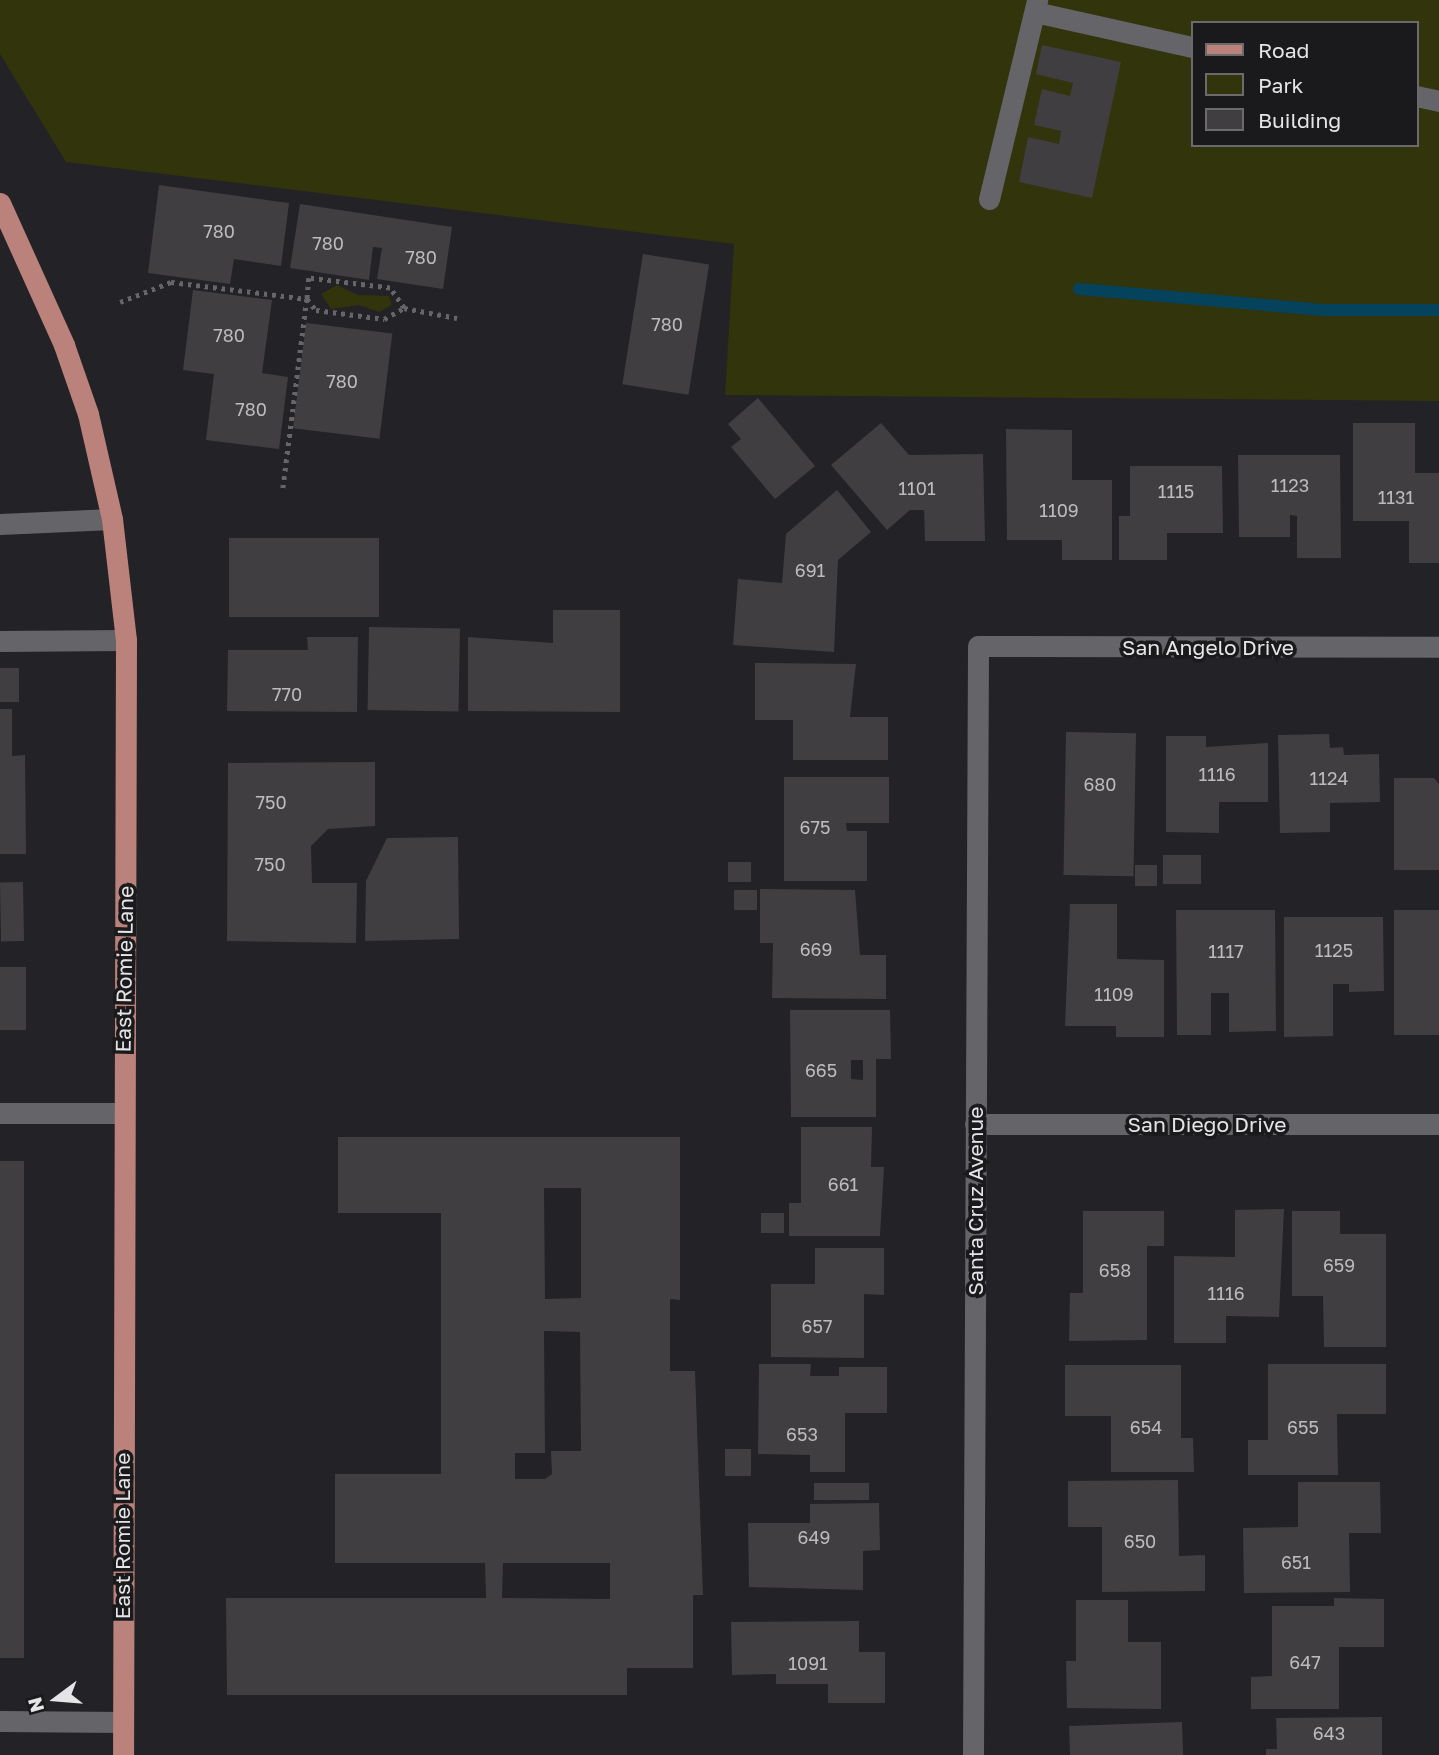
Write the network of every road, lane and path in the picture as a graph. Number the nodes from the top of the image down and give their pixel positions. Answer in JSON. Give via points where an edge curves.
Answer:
{"nodes":[{"id":1,"x":1036,"y":6,"type":"edge"},
{"id":2,"x":1190,"y":46,"type":"edge"},
{"id":3,"x":1418,"y":96,"type":"edge"},
{"id":4,"x":1439,"y":101,"type":"edge"},
{"id":5,"x":989,"y":200,"type":"dead end"},
{"id":6,"x":0,"y":203,"type":"edge"},
{"id":7,"x":307,"y":299,"type":"junction"},
{"id":8,"x":120,"y":302,"type":"dead end"},
{"id":9,"x":404,"y":308,"type":"junction"},
{"id":10,"x":457,"y":318,"type":"dead end"},
{"id":11,"x":284,"y":488,"type":"dead end"},
{"id":12,"x":112,"y":519,"type":"junction"},
{"id":13,"x":0,"y":524,"type":"edge"},
{"id":14,"x":126,"y":640,"type":"junction"},
{"id":15,"x":0,"y":641,"type":"edge"},
{"id":16,"x":978,"y":646,"type":"joint"},
{"id":17,"x":1439,"y":647,"type":"edge"},
{"id":18,"x":0,"y":1113,"type":"edge"},
{"id":19,"x":122,"y":1113,"type":"junction"},
{"id":20,"x":975,"y":1124,"type":"junction"},
{"id":21,"x":1439,"y":1124,"type":"edge"},
{"id":22,"x":0,"y":1721,"type":"edge"},
{"id":23,"x":122,"y":1722,"type":"junction"},
{"id":24,"x":123,"y":1755,"type":"edge"},
{"id":25,"x":972,"y":1755,"type":"edge"}],
"edges":[{"from":1,"to":2,"type":"street"},
{"from":1,"to":5,"type":"street"},
{"from":3,"to":4,"type":"street"},
{"from":6,"to":12,"type":"main road","name":"East Romie Lane","via":[[64,345]]},
{"from":7,"to":8,"type":"path","via":[[171,282]]},
{"from":7,"to":9,"type":"path","via":[[316,310],[384,318]]},
{"from":7,"to":9,"type":"path","via":[[309,278],[390,288]]},
{"from":7,"to":11,"type":"path"},
{"from":9,"to":10,"type":"path"},
{"from":12,"to":13,"type":"street"},
{"from":12,"to":14,"type":"main road","name":"East Romie Lane"},
{"from":14,"to":15,"type":"street"},
{"from":14,"to":19,"type":"main road","name":"East Romie Lane"},
{"from":16,"to":17,"type":"street","name":"San Angelo Drive"},
{"from":16,"to":20,"type":"street","name":"Santa Cruz Avenue"},
{"from":18,"to":19,"type":"street"},
{"from":19,"to":23,"type":"main road","name":"East Romie Lane"},
{"from":20,"to":21,"type":"street","name":"San Diego Drive"},
{"from":20,"to":25,"type":"street","name":"Santa Cruz Avenue"},
{"from":22,"to":23,"type":"street"},
{"from":23,"to":24,"type":"main road","name":"East Romie Lane"}]}
